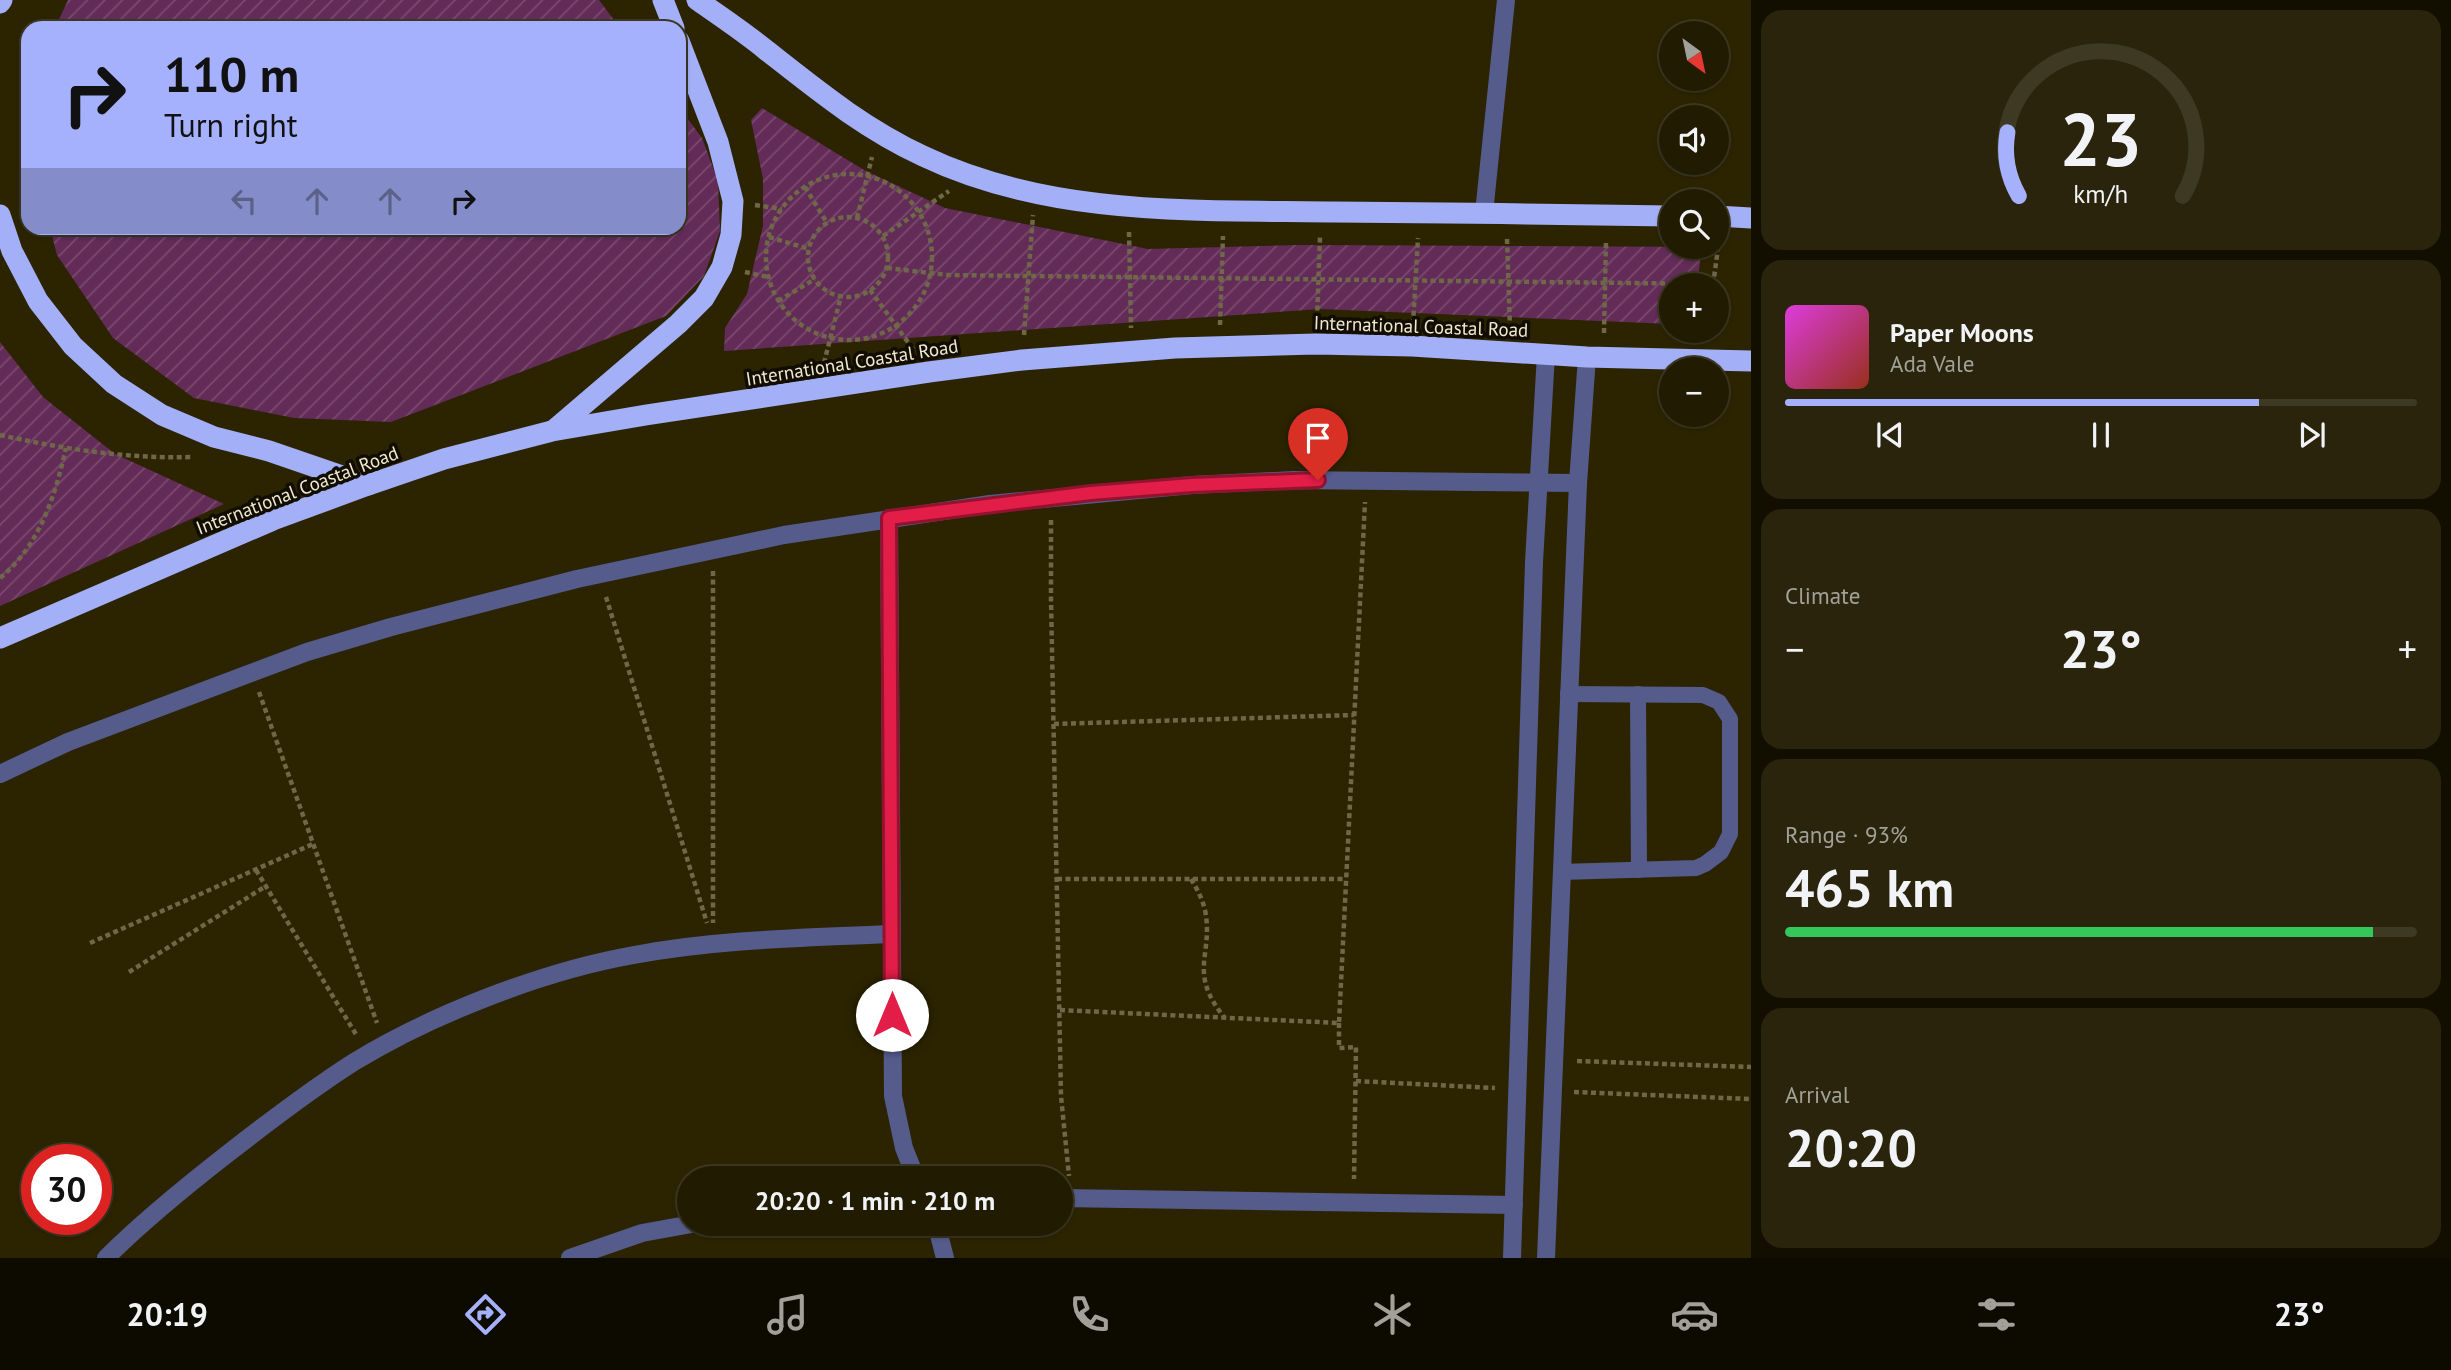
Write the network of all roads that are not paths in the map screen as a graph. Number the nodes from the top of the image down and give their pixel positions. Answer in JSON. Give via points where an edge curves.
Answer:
{"nodes":[{"id":1,"x":663,"y":0,"type":"edge"},
{"id":2,"x":697,"y":0,"type":"edge"},
{"id":3,"x":1506,"y":0,"type":"edge"},
{"id":4,"x":671,"y":21,"type":"edge"},
{"id":5,"x":686,"y":59,"type":"edge"},
{"id":6,"x":1484,"y":214,"type":"junction"},
{"id":7,"x":0,"y":215,"type":"edge"},
{"id":8,"x":1659,"y":216,"type":"edge"},
{"id":9,"x":1729,"y":217,"type":"edge"},
{"id":10,"x":1751,"y":218,"type":"edge"},
{"id":11,"x":1546,"y":354,"type":"junction"},
{"id":12,"x":1595,"y":356,"type":"junction"},
{"id":13,"x":1751,"y":361,"type":"edge"},
{"id":14,"x":552,"y":431,"type":"junction"},
{"id":15,"x":1578,"y":483,"type":"junction"},
{"id":16,"x":1538,"y":484,"type":"junction"},
{"id":17,"x":368,"y":485,"type":"junction"},
{"id":18,"x":889,"y":518,"type":"junction"},
{"id":19,"x":0,"y":638,"type":"edge"},
{"id":20,"x":1569,"y":694,"type":"junction"},
{"id":21,"x":1638,"y":694,"type":"junction"},
{"id":22,"x":0,"y":774,"type":"edge"},
{"id":23,"x":1639,"y":870,"type":"junction"},
{"id":24,"x":1561,"y":872,"type":"junction"},
{"id":25,"x":892,"y":934,"type":"junction"},
{"id":26,"x":911,"y":1166,"type":"edge"},
{"id":27,"x":1073,"y":1198,"type":"edge"},
{"id":28,"x":1514,"y":1205,"type":"junction"},
{"id":29,"x":677,"y":1227,"type":"edge"},
{"id":30,"x":939,"y":1236,"type":"edge"},
{"id":31,"x":106,"y":1258,"type":"edge"},
{"id":32,"x":569,"y":1258,"type":"edge"},
{"id":33,"x":945,"y":1258,"type":"edge"},
{"id":34,"x":1512,"y":1258,"type":"edge"},
{"id":35,"x":1546,"y":1258,"type":"edge"}],
"edges":[{"from":1,"to":4,"type":"highway"},
{"from":2,"to":6,"type":"highway","via":[[878,134],[972,176],[1077,202],[1128,206]]},
{"from":3,"to":6,"type":"street"},
{"from":5,"to":14,"type":"highway","via":[[718,142],[733,201],[731,235],[722,267],[704,298],[678,324]]},
{"from":6,"to":8,"type":"highway"},
{"from":7,"to":17,"type":"highway","via":[[12,251],[38,301],[73,346],[114,384],[162,415],[214,437]]},
{"from":9,"to":10,"type":"highway"},
{"from":11,"to":12,"type":"highway","name":"International Coastal Road"},
{"from":11,"to":14,"type":"highway","name":"International Coastal Road","via":[[1316,344],[1132,351],[929,372]]},
{"from":11,"to":16,"type":"street"},
{"from":12,"to":13,"type":"highway","name":"International Coastal Road"},
{"from":12,"to":15,"type":"street"},
{"from":14,"to":17,"type":"highway","name":"International Coastal Road","via":[[444,459]]},
{"from":15,"to":16,"type":"street"},
{"from":15,"to":20,"type":"street"},
{"from":16,"to":18,"type":"street","via":[[1294,480],[1192,485]]},
{"from":16,"to":28,"type":"street"},
{"from":17,"to":19,"type":"highway","name":"International Coastal Road","via":[[273,520]]},
{"from":18,"to":22,"type":"street","via":[[713,549],[391,627],[252,671],[68,741]]},
{"from":18,"to":25,"type":"street"},
{"from":20,"to":21,"type":"lane"},
{"from":20,"to":24,"type":"street"},
{"from":21,"to":23,"type":"lane"},
{"from":21,"to":23,"type":"lane","via":[[1712,698],[1726,710],[1731,729],[1730,834],[1721,852],[1696,868]]},
{"from":23,"to":24,"type":"lane"},
{"from":24,"to":35,"type":"street"},
{"from":25,"to":26,"type":"street","via":[[893,1096]]},
{"from":25,"to":31,"type":"street","via":[[713,944],[632,955],[536,980],[443,1016],[368,1055],[270,1121],[187,1185]]},
{"from":27,"to":28,"type":"street"},
{"from":28,"to":34,"type":"street"},
{"from":29,"to":32,"type":"street","via":[[642,1233]]},
{"from":30,"to":33,"type":"street"}]}
